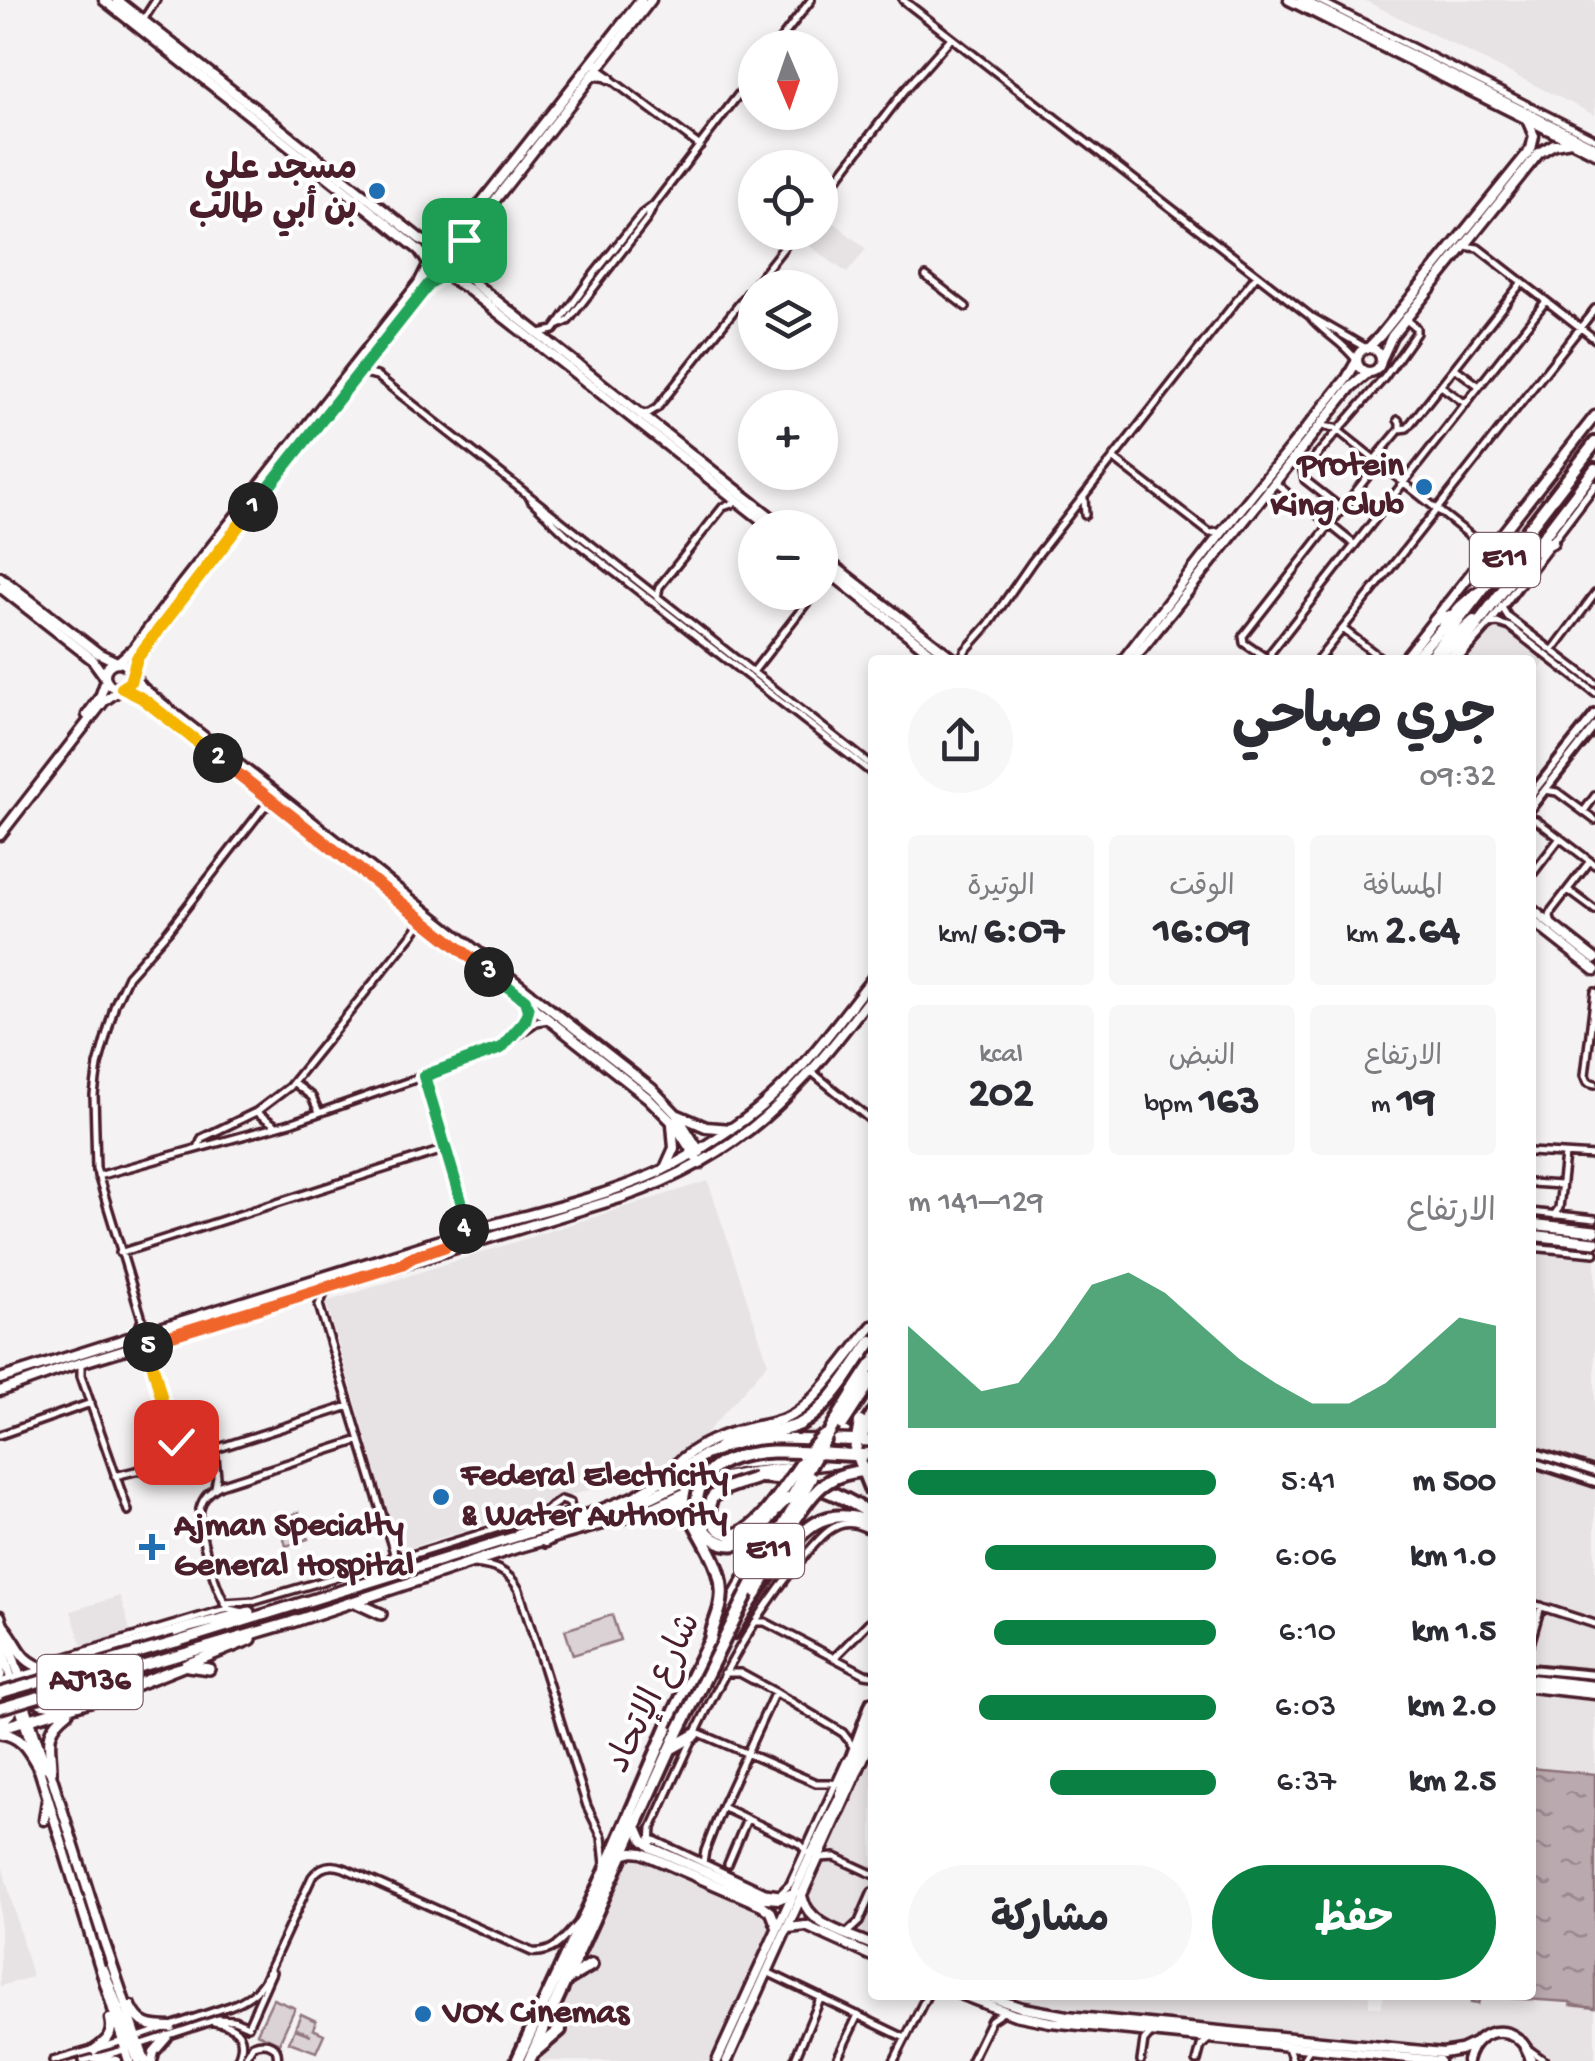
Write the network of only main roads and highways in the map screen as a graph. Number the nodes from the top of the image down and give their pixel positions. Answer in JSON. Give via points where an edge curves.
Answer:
{"nodes":[{"id":1,"x":104,"y":0,"type":"edge"},
{"id":2,"x":116,"y":0,"type":"edge"},
{"id":3,"x":641,"y":0,"type":"edge"},
{"id":4,"x":651,"y":0,"type":"edge"},
{"id":5,"x":1289,"y":0,"type":"edge"},
{"id":6,"x":1302,"y":0,"type":"edge"},
{"id":7,"x":120,"y":13,"type":"junction"},
{"id":8,"x":142,"y":20,"type":"junction"},
{"id":9,"x":145,"y":33,"type":"junction"},
{"id":10,"x":164,"y":38,"type":"junction"},
{"id":11,"x":598,"y":65,"type":"junction"},
{"id":12,"x":609,"y":78,"type":"road end"},
{"id":13,"x":1526,"y":118,"type":"junction"},
{"id":14,"x":1571,"y":142,"type":"junction"},
{"id":15,"x":1595,"y":150,"type":"edge"},
{"id":16,"x":1503,"y":184,"type":"junction"},
{"id":17,"x":1498,"y":204,"type":"junction"},
{"id":18,"x":440,"y":248,"type":"junction"},
{"id":19,"x":454,"y":259,"type":"junction"},
{"id":20,"x":428,"y":264,"type":"junction"},
{"id":21,"x":442,"y":275,"type":"junction"},
{"id":22,"x":1367,"y":348,"type":"junction"},
{"id":23,"x":1381,"y":360,"type":"junction"},
{"id":24,"x":1356,"y":361,"type":"junction"},
{"id":25,"x":1368,"y":373,"type":"junction"},
{"id":26,"x":1595,"y":416,"type":"edge"},
{"id":27,"x":641,"y":420,"type":"junction"},
{"id":28,"x":304,"y":429,"type":"junction"},
{"id":29,"x":674,"y":440,"type":"junction"},
{"id":30,"x":1595,"y":443,"type":"edge"},
{"id":31,"x":300,"y":448,"type":"junction"},
{"id":32,"x":278,"y":460,"type":"junction"},
{"id":33,"x":1595,"y":469,"type":"edge"},
{"id":34,"x":276,"y":477,"type":"junction"},
{"id":35,"x":750,"y":510,"type":"edge"},
{"id":36,"x":762,"y":510,"type":"edge"},
{"id":37,"x":1552,"y":542,"type":"road end"},
{"id":38,"x":1530,"y":554,"type":"junction"},
{"id":39,"x":838,"y":569,"type":"edge"},
{"id":40,"x":0,"y":576,"type":"edge"},
{"id":41,"x":838,"y":579,"type":"edge"},
{"id":42,"x":0,"y":588,"type":"edge"},
{"id":43,"x":1482,"y":590,"type":"junction"},
{"id":44,"x":1454,"y":614,"type":"junction"},
{"id":45,"x":1487,"y":618,"type":"junction"},
{"id":46,"x":1435,"y":620,"type":"junction"},
{"id":47,"x":942,"y":655,"type":"edge"},
{"id":48,"x":945,"y":655,"type":"edge"},
{"id":49,"x":1127,"y":655,"type":"edge"},
{"id":50,"x":1136,"y":655,"type":"edge"},
{"id":51,"x":1408,"y":655,"type":"edge"},
{"id":52,"x":1417,"y":655,"type":"edge"},
{"id":53,"x":1432,"y":655,"type":"edge"},
{"id":54,"x":1441,"y":655,"type":"edge"},
{"id":55,"x":1457,"y":655,"type":"edge"},
{"id":56,"x":118,"y":662,"type":"junction"},
{"id":57,"x":132,"y":674,"type":"junction"},
{"id":58,"x":106,"y":678,"type":"junction"},
{"id":59,"x":122,"y":688,"type":"junction"},
{"id":60,"x":298,"y":822,"type":"junction"},
{"id":61,"x":0,"y":831,"type":"edge"},
{"id":62,"x":332,"y":837,"type":"junction"},
{"id":63,"x":1536,"y":918,"type":"edge"},
{"id":64,"x":423,"y":920,"type":"junction"},
{"id":65,"x":1548,"y":928,"type":"junction"},
{"id":66,"x":462,"y":938,"type":"junction"},
{"id":67,"x":1594,"y":968,"type":"edge"},
{"id":68,"x":868,"y":984,"type":"edge"},
{"id":69,"x":868,"y":1001,"type":"edge"},
{"id":70,"x":673,"y":1117,"type":"junction"},
{"id":71,"x":731,"y":1128,"type":"junction"},
{"id":72,"x":696,"y":1151,"type":"junction"},
{"id":73,"x":702,"y":1162,"type":"junction"},
{"id":74,"x":664,"y":1170,"type":"junction"},
{"id":75,"x":1536,"y":1225,"type":"edge"},
{"id":76,"x":1595,"y":1231,"type":"edge"},
{"id":77,"x":1536,"y":1236,"type":"edge"},
{"id":78,"x":450,"y":1238,"type":"junction"},
{"id":79,"x":1595,"y":1242,"type":"edge"},
{"id":80,"x":402,"y":1264,"type":"junction"},
{"id":81,"x":868,"y":1331,"type":"edge"},
{"id":82,"x":868,"y":1347,"type":"edge"},
{"id":83,"x":868,"y":1372,"type":"edge"},
{"id":84,"x":0,"y":1379,"type":"edge"},
{"id":85,"x":868,"y":1385,"type":"edge"},
{"id":86,"x":0,"y":1392,"type":"edge"},
{"id":87,"x":868,"y":1401,"type":"edge"},
{"id":88,"x":868,"y":1404,"type":"edge"},
{"id":89,"x":868,"y":1424,"type":"edge"},
{"id":90,"x":868,"y":1430,"type":"edge"},
{"id":91,"x":834,"y":1436,"type":"junction"},
{"id":92,"x":868,"y":1440,"type":"edge"},
{"id":93,"x":718,"y":1449,"type":"junction"},
{"id":94,"x":867,"y":1458,"type":"edge"},
{"id":95,"x":868,"y":1470,"type":"edge"},
{"id":96,"x":756,"y":1478,"type":"junction"},
{"id":97,"x":664,"y":1479,"type":"junction"},
{"id":98,"x":792,"y":1497,"type":"junction"},
{"id":99,"x":644,"y":1512,"type":"junction"},
{"id":100,"x":868,"y":1513,"type":"edge"},
{"id":101,"x":868,"y":1521,"type":"edge"},
{"id":102,"x":546,"y":1540,"type":"junction"},
{"id":103,"x":756,"y":1592,"type":"junction"},
{"id":104,"x":354,"y":1602,"type":"junction"},
{"id":105,"x":277,"y":1609,"type":"junction"},
{"id":106,"x":381,"y":1614,"type":"dead end"},
{"id":107,"x":2,"y":1621,"type":"edge"},
{"id":108,"x":139,"y":1635,"type":"road end"},
{"id":109,"x":710,"y":1640,"type":"junction"},
{"id":110,"x":0,"y":1641,"type":"edge"},
{"id":111,"x":132,"y":1645,"type":"junction"},
{"id":112,"x":112,"y":1652,"type":"junction"},
{"id":113,"x":183,"y":1660,"type":"junction"},
{"id":114,"x":0,"y":1661,"type":"edge"},
{"id":115,"x":94,"y":1664,"type":"dead end"},
{"id":116,"x":209,"y":1668,"type":"dead end"},
{"id":117,"x":48,"y":1670,"type":"junction"},
{"id":118,"x":707,"y":1670,"type":"junction"},
{"id":119,"x":1536,"y":1672,"type":"edge"},
{"id":120,"x":0,"y":1674,"type":"edge"},
{"id":121,"x":1536,"y":1679,"type":"edge"},
{"id":122,"x":1544,"y":1680,"type":"junction"},
{"id":123,"x":1595,"y":1681,"type":"edge"},
{"id":124,"x":1536,"y":1686,"type":"edge"},
{"id":125,"x":132,"y":1687,"type":"junction"},
{"id":126,"x":0,"y":1689,"type":"edge"},
{"id":127,"x":102,"y":1689,"type":"dead end"},
{"id":128,"x":21,"y":1693,"type":"junction"},
{"id":129,"x":76,"y":1707,"type":"junction"},
{"id":130,"x":5,"y":1711,"type":"edge"},
{"id":131,"x":28,"y":1722,"type":"junction"},
{"id":132,"x":674,"y":1726,"type":"junction"},
{"id":133,"x":0,"y":1728,"type":"edge"},
{"id":134,"x":864,"y":1730,"type":"edge"},
{"id":135,"x":696,"y":1734,"type":"road end"},
{"id":136,"x":671,"y":1748,"type":"junction"},
{"id":137,"x":868,"y":1748,"type":"edge"},
{"id":138,"x":45,"y":1771,"type":"junction"},
{"id":139,"x":839,"y":1788,"type":"joint"},
{"id":140,"x":48,"y":1795,"type":"junction"},
{"id":141,"x":44,"y":1820,"type":"dead end"},
{"id":142,"x":636,"y":1824,"type":"junction"},
{"id":143,"x":655,"y":1849,"type":"junction"},
{"id":144,"x":621,"y":1855,"type":"junction"},
{"id":145,"x":811,"y":1856,"type":"junction"},
{"id":146,"x":678,"y":1859,"type":"junction"},
{"id":147,"x":715,"y":1876,"type":"junction"},
{"id":148,"x":798,"y":1894,"type":"junction"},
{"id":149,"x":760,"y":1900,"type":"junction"},
{"id":150,"x":778,"y":1928,"type":"junction"},
{"id":151,"x":788,"y":1928,"type":"junction"},
{"id":152,"x":833,"y":1933,"type":"junction"},
{"id":153,"x":868,"y":1943,"type":"edge"},
{"id":154,"x":868,"y":1954,"type":"edge"},
{"id":155,"x":98,"y":1963,"type":"junction"},
{"id":156,"x":590,"y":1965,"type":"dead end"},
{"id":157,"x":566,"y":1980,"type":"junction"},
{"id":158,"x":118,"y":1981,"type":"junction"},
{"id":159,"x":104,"y":1986,"type":"junction"},
{"id":160,"x":985,"y":2000,"type":"edge"},
{"id":161,"x":171,"y":2026,"type":"road end"},
{"id":162,"x":1152,"y":2029,"type":"junction"},
{"id":163,"x":560,"y":2030,"type":"dead end"},
{"id":164,"x":167,"y":2036,"type":"road end"},
{"id":165,"x":1475,"y":2043,"type":"junction"},
{"id":166,"x":131,"y":2044,"type":"junction"},
{"id":167,"x":530,"y":2058,"type":"edge"},
{"id":168,"x":1366,"y":2059,"type":"edge"},
{"id":169,"x":116,"y":2061,"type":"edge"},
{"id":170,"x":129,"y":2061,"type":"edge"},
{"id":171,"x":138,"y":2061,"type":"edge"},
{"id":172,"x":149,"y":2061,"type":"edge"},
{"id":173,"x":517,"y":2061,"type":"edge"},
{"id":174,"x":717,"y":2061,"type":"edge"},
{"id":175,"x":727,"y":2061,"type":"edge"},
{"id":176,"x":1440,"y":2061,"type":"edge"},
{"id":177,"x":1468,"y":2061,"type":"edge"},
{"id":178,"x":1531,"y":2061,"type":"edge"}],
"edges":[{"from":1,"to":7,"type":"main road"},
{"from":2,"to":8,"type":"main road"},
{"from":3,"to":11,"type":"main road"},
{"from":4,"to":11,"type":"main road"},
{"from":5,"to":13,"type":"main road"},
{"from":6,"to":15,"type":"main road"},
{"from":7,"to":8,"type":"main road"},
{"from":7,"to":9,"type":"main road"},
{"from":8,"to":10,"type":"main road"},
{"from":9,"to":10,"type":"main road"},
{"from":9,"to":20,"type":"main road","via":[[416,247]]},
{"from":10,"to":18,"type":"main road"},
{"from":11,"to":12,"type":"main road"},
{"from":11,"to":18,"type":"main road"},
{"from":11,"to":19,"type":"main road"},
{"from":13,"to":14,"type":"main road"},
{"from":13,"to":16,"type":"main road","via":[[1532,146]]},
{"from":14,"to":15,"type":"main road"},
{"from":14,"to":17,"type":"main road","via":[[1539,153]]},
{"from":16,"to":17,"type":"main road"},
{"from":16,"to":22,"type":"main road"},
{"from":17,"to":23,"type":"main road","via":[[1388,340]]},
{"from":18,"to":19,"type":"main road"},
{"from":18,"to":20,"type":"main road"},
{"from":19,"to":21,"type":"main road"},
{"from":19,"to":27,"type":"main road","via":[[474,283]]},
{"from":20,"to":21,"type":"main road"},
{"from":20,"to":28,"type":"main road"},
{"from":21,"to":27,"type":"main road"},
{"from":21,"to":31,"type":"main road"},
{"from":22,"to":23,"type":"main road"},
{"from":22,"to":24,"type":"main road"},
{"from":23,"to":25,"type":"main road"},
{"from":24,"to":25,"type":"main road"},
{"from":24,"to":49,"type":"main road"},
{"from":25,"to":50,"type":"main road"},
{"from":26,"to":46,"type":"main road"},
{"from":27,"to":29,"type":"main road"},
{"from":27,"to":29,"type":"main road"},
{"from":27,"to":35,"type":"main road"},
{"from":28,"to":31,"type":"main road"},
{"from":28,"to":32,"type":"main road"},
{"from":29,"to":36,"type":"main road"},
{"from":30,"to":43,"type":"highway","number":"E11"},
{"from":31,"to":34,"type":"main road"},
{"from":32,"to":34,"type":"main road","via":[[284,464]]},
{"from":32,"to":56,"type":"main road"},
{"from":33,"to":38,"type":"highway","number":"E11"},
{"from":34,"to":57,"type":"main road","via":[[137,658]]},
{"from":37,"to":38,"type":"highway"},
{"from":38,"to":45,"type":"highway","number":"E11"},
{"from":39,"to":48,"type":"main road"},
{"from":40,"to":56,"type":"main road","via":[[98,654]]},
{"from":41,"to":47,"type":"main road"},
{"from":42,"to":58,"type":"main road"},
{"from":43,"to":44,"type":"main road"},
{"from":43,"to":53,"type":"highway","number":"E11"},
{"from":44,"to":46,"type":"main road"},
{"from":44,"to":52,"type":"main road"},
{"from":45,"to":54,"type":"highway","via":[[1459,634]]},
{"from":45,"to":55,"type":"highway","number":"E11"},
{"from":46,"to":51,"type":"main road"},
{"from":56,"to":57,"type":"main road"},
{"from":56,"to":58,"type":"main road"},
{"from":57,"to":59,"type":"main road"},
{"from":57,"to":62,"type":"main road"},
{"from":58,"to":59,"type":"main road"},
{"from":58,"to":61,"type":"main road","via":[[100,698]]},
{"from":59,"to":60,"type":"main road"},
{"from":59,"to":61,"type":"main road","via":[[104,701]]},
{"from":60,"to":62,"type":"main road","via":[[323,839]]},
{"from":60,"to":64,"type":"main road"},
{"from":62,"to":66,"type":"main road"},
{"from":63,"to":65,"type":"main road"},
{"from":64,"to":66,"type":"main road"},
{"from":64,"to":70,"type":"main road"},
{"from":65,"to":67,"type":"main road"},
{"from":65,"to":67,"type":"main road","via":[[1543,925],[1564,936]]},
{"from":66,"to":70,"type":"main road","via":[[652,1089]]},
{"from":68,"to":71,"type":"main road","via":[[792,1077]]},
{"from":69,"to":73,"type":"main road","via":[[763,1120]]},
{"from":70,"to":71,"type":"main road"},
{"from":70,"to":72,"type":"main road"},
{"from":70,"to":74,"type":"main road","via":[[674,1144]]},
{"from":71,"to":72,"type":"main road"},
{"from":72,"to":73,"type":"main road"},
{"from":72,"to":74,"type":"main road"},
{"from":73,"to":80,"type":"main road","via":[[624,1197]]},
{"from":74,"to":78,"type":"main road"},
{"from":75,"to":76,"type":"main road"},
{"from":77,"to":79,"type":"main road"},
{"from":78,"to":80,"type":"main road","via":[[446,1246]]},
{"from":78,"to":84,"type":"main road"},
{"from":80,"to":86,"type":"main road"},
{"from":81,"to":97,"type":"main road","via":[[801,1409],[711,1441]]},
{"from":82,"to":93,"type":"highway","via":[[812,1416],[793,1427],[732,1438]]},
{"from":83,"to":91,"type":"highway","name":"شارع الإتحاد","number":"E11","bridge":true},
{"from":85,"to":91,"type":"highway","name":"شارع الإتحاد","number":"E11","bridge":true},
{"from":87,"to":91,"type":"highway","bridge":true},
{"from":88,"to":94,"type":"highway","bridge":true,"via":[[855,1451]]},
{"from":89,"to":94,"type":"highway","bridge":true,"via":[[862,1435]]},
{"from":90,"to":102,"type":"highway","via":[[807,1457],[699,1474]]},
{"from":91,"to":92,"type":"main road","number":"AJ136","bridge":true},
{"from":91,"to":93,"type":"main road","number":"AJ136","via":[[744,1441]]},
{"from":91,"to":96,"type":"highway","bridge":true,"via":[[812,1448],[753,1526],[734,1534],[720,1530],[709,1510],[714,1496]]},
{"from":91,"to":98,"type":"highway","name":"شارع الإتحاد","number":"E11","bridge":true},
{"from":91,"to":109,"type":"highway","bridge":true,"via":[[815,1446],[747,1448],[704,1468],[690,1504],[722,1581]]},
{"from":91,"to":118,"type":"highway","name":"شارع الإتحاد","number":"E11","bridge":true},
{"from":93,"to":97,"type":"main road","number":"AJ136"},
{"from":94,"to":98,"type":"highway","bridge":true,"via":[[734,1458],[708,1474],[696,1508],[713,1536],[739,1543]]},
{"from":94,"to":99,"type":"main road","number":"AJ136","via":[[716,1479]]},
{"from":95,"to":103,"type":"highway","bridge":true,"via":[[820,1487]]},
{"from":96,"to":99,"type":"highway","via":[[724,1482]]},
{"from":96,"to":100,"type":"highway","via":[[814,1485]]},
{"from":97,"to":105,"type":"main road","number":"AJ136","via":[[617,1505]]},
{"from":98,"to":109,"type":"highway","name":"شارع الإتحاد","number":"E11","bridge":true},
{"from":99,"to":102,"type":"main road","number":"AJ136"},
{"from":101,"to":103,"type":"highway","bridge":true,"via":[[840,1516],[812,1524]]},
{"from":102,"to":104,"type":"main road","number":"AJ136"},
{"from":103,"to":118,"type":"highway","bridge":true},
{"from":104,"to":106,"type":"main road"},
{"from":104,"to":113,"type":"main road","number":"AJ136"},
{"from":105,"to":111,"type":"main road"},
{"from":105,"to":126,"type":"main road","number":"AJ136","bridge":true},
{"from":107,"to":117,"type":"main road","via":[[22,1656]]},
{"from":107,"to":128,"type":"main road"},
{"from":108,"to":111,"type":"main road"},
{"from":109,"to":132,"type":"highway","name":"شارع الإتحاد","number":"E11"},
{"from":110,"to":128,"type":"main road"},
{"from":111,"to":112,"type":"main road"},
{"from":112,"to":115,"type":"main road"},
{"from":112,"to":117,"type":"main road"},
{"from":113,"to":116,"type":"main road"},
{"from":113,"to":125,"type":"main road"},
{"from":113,"to":130,"type":"main road","number":"AJ136","bridge":true},
{"from":114,"to":120,"type":"main road"},
{"from":117,"to":128,"type":"main road"},
{"from":117,"to":128,"type":"main road"},
{"from":118,"to":132,"type":"highway","name":"شارع الإتحاد","number":"E11","bridge":true},
{"from":119,"to":122,"type":"main road"},
{"from":121,"to":122,"type":"main road"},
{"from":122,"to":123,"type":"main road"},
{"from":123,"to":124,"type":"main road"},
{"from":125,"to":127,"type":"main road"},
{"from":125,"to":129,"type":"main road"},
{"from":126,"to":128,"type":"main road"},
{"from":126,"to":130,"type":"main road","via":[[12,1701]]},
{"from":128,"to":129,"type":"main road","via":[[49,1706]]},
{"from":128,"to":130,"type":"main road"},
{"from":128,"to":131,"type":"main road"},
{"from":129,"to":131,"type":"main road"},
{"from":129,"to":138,"type":"main road","via":[[50,1732]]},
{"from":130,"to":133,"type":"main road"},
{"from":131,"to":133,"type":"main road"},
{"from":131,"to":138,"type":"main road"},
{"from":132,"to":136,"type":"highway","name":"شارع الإتحاد","number":"E11"},
{"from":132,"to":173,"type":"highway","name":"شارع الإتحاد","number":"E11"},
{"from":133,"to":138,"type":"main road","via":[[22,1742]]},
{"from":134,"to":139,"type":"highway"},
{"from":135,"to":136,"type":"highway"},
{"from":136,"to":142,"type":"highway","name":"شارع الإتحاد","number":"E11"},
{"from":137,"to":145,"type":"main road","via":[[824,1844]]},
{"from":138,"to":140,"type":"main road"},
{"from":138,"to":158,"type":"main road"},
{"from":139,"to":145,"type":"main road"},
{"from":140,"to":141,"type":"main road"},
{"from":140,"to":155,"type":"main road"},
{"from":142,"to":143,"type":"main road"},
{"from":142,"to":144,"type":"highway","name":"شارع الإتحاد","number":"E11"},
{"from":143,"to":144,"type":"main road"},
{"from":143,"to":146,"type":"main road"},
{"from":143,"to":149,"type":"main road"},
{"from":144,"to":157,"type":"highway","name":"شارع الإتحاد","number":"E11"},
{"from":145,"to":148,"type":"main road"},
{"from":146,"to":147,"type":"main road"},
{"from":146,"to":147,"type":"main road","via":[[700,1861]]},
{"from":147,"to":149,"type":"main road"},
{"from":148,"to":149,"type":"main road"},
{"from":148,"to":150,"type":"main road"},
{"from":148,"to":151,"type":"main road"},
{"from":148,"to":152,"type":"main road"},
{"from":149,"to":150,"type":"main road"},
{"from":150,"to":174,"type":"main road"},
{"from":151,"to":152,"type":"main road"},
{"from":151,"to":175,"type":"main road"},
{"from":152,"to":153,"type":"main road"},
{"from":152,"to":154,"type":"main road"},
{"from":155,"to":159,"type":"main road"},
{"from":155,"to":166,"type":"main road"},
{"from":156,"to":157,"type":"highway"},
{"from":157,"to":167,"type":"highway","name":"شارع الإتحاد","number":"E11"},
{"from":158,"to":161,"type":"main road","via":[[141,2022]]},
{"from":158,"to":166,"type":"main road"},
{"from":159,"to":166,"type":"main road"},
{"from":159,"to":169,"type":"main road","via":[[111,2034],[95,2054]]},
{"from":160,"to":162,"type":"main road"},
{"from":160,"to":162,"type":"main road","via":[[1038,2020]]},
{"from":162,"to":165,"type":"main road","via":[[1443,2052]]},
{"from":162,"to":168,"type":"main road","via":[[1354,2052]]},
{"from":163,"to":167,"type":"highway"},
{"from":164,"to":172,"type":"main road"},
{"from":165,"to":177,"type":"main road"},
{"from":165,"to":178,"type":"main road","via":[[1499,2032],[1515,2036]]},
{"from":166,"to":170,"type":"main road"},
{"from":166,"to":171,"type":"main road"},
{"from":166,"to":172,"type":"main road"},
{"from":168,"to":176,"type":"main road"}]}
